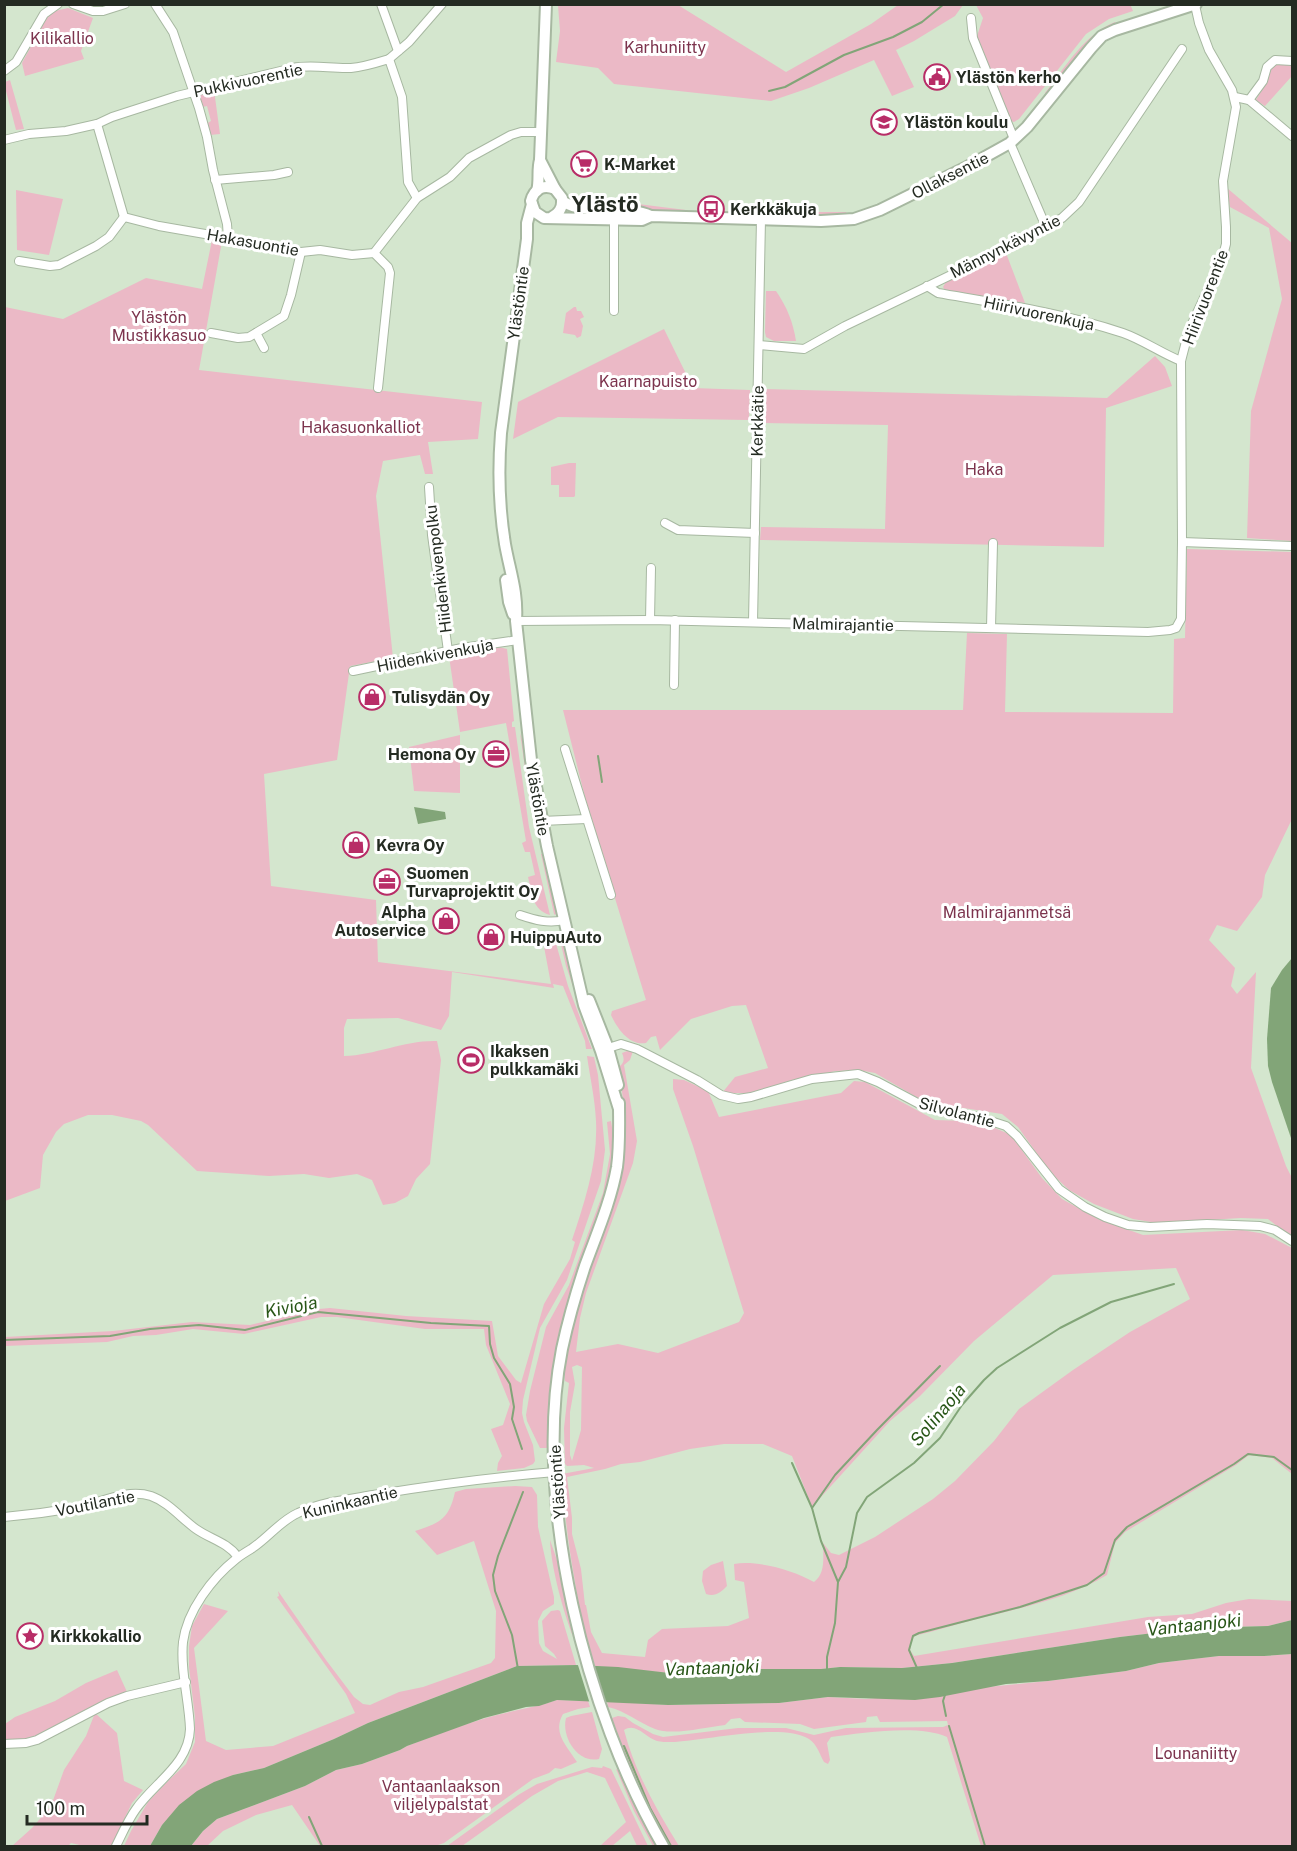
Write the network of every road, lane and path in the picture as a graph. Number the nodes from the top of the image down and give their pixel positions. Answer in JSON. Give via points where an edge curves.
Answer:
{"nodes":[{"id":1,"x":58,"y":4,"type":"edge"},
{"id":2,"x":73,"y":4,"type":"edge"},
{"id":3,"x":125,"y":4,"type":"edge"},
{"id":4,"x":155,"y":4,"type":"edge"},
{"id":5,"x":381,"y":4,"type":"edge"},
{"id":6,"x":442,"y":4,"type":"edge"},
{"id":7,"x":546,"y":4,"type":"edge"},
{"id":8,"x":1195,"y":5,"type":"edge"},
{"id":9,"x":971,"y":18,"type":"dead end"},
{"id":10,"x":1182,"y":49,"type":"dead end"},
{"id":11,"x":398,"y":51,"type":"junction"},
{"id":12,"x":389,"y":59,"type":"junction"},
{"id":13,"x":1293,"y":62,"type":"edge"},
{"id":14,"x":4,"y":71,"type":"edge"},
{"id":15,"x":194,"y":92,"type":"junction"},
{"id":16,"x":1235,"y":97,"type":"junction"},
{"id":17,"x":1249,"y":100,"type":"junction"},
{"id":18,"x":97,"y":123,"type":"junction"},
{"id":19,"x":540,"y":132,"type":"junction"},
{"id":20,"x":1293,"y":136,"type":"edge"},
{"id":21,"x":4,"y":140,"type":"edge"},
{"id":22,"x":1012,"y":141,"type":"junction"},
{"id":23,"x":540,"y":160,"type":"junction"},
{"id":24,"x":288,"y":172,"type":"dead end"},
{"id":25,"x":215,"y":180,"type":"junction"},
{"id":26,"x":555,"y":189,"type":"junction"},
{"id":27,"x":537,"y":191,"type":"junction"},
{"id":28,"x":417,"y":198,"type":"junction"},
{"id":29,"x":562,"y":201,"type":"junction"},
{"id":30,"x":532,"y":204,"type":"junction"},
{"id":31,"x":614,"y":214,"type":"junction"},
{"id":32,"x":124,"y":217,"type":"junction"},
{"id":33,"x":548,"y":217,"type":"junction"},
{"id":34,"x":761,"y":219,"type":"junction"},
{"id":35,"x":1046,"y":227,"type":"junction"},
{"id":36,"x":228,"y":238,"type":"junction"},
{"id":37,"x":527,"y":239,"type":"junction"},
{"id":38,"x":301,"y":252,"type":"junction"},
{"id":39,"x":374,"y":253,"type":"junction"},
{"id":40,"x":19,"y":261,"type":"dead end"},
{"id":41,"x":927,"y":286,"type":"junction"},
{"id":42,"x":614,"y":311,"type":"dead end"},
{"id":43,"x":211,"y":333,"type":"dead end"},
{"id":44,"x":256,"y":333,"type":"junction"},
{"id":45,"x":759,"y":345,"type":"junction"},
{"id":46,"x":264,"y":348,"type":"dead end"},
{"id":47,"x":1181,"y":361,"type":"junction"},
{"id":48,"x":378,"y":388,"type":"dead end"},
{"id":49,"x":429,"y":487,"type":"dead end"},
{"id":50,"x":664,"y":523,"type":"dead end"},
{"id":51,"x":755,"y":532,"type":"junction"},
{"id":52,"x":1182,"y":542,"type":"junction"},
{"id":53,"x":993,"y":543,"type":"dead end"},
{"id":54,"x":1293,"y":546,"type":"edge"},
{"id":55,"x":651,"y":568,"type":"dead end"},
{"id":56,"x":650,"y":620,"type":"junction"},
{"id":57,"x":675,"y":620,"type":"junction"},
{"id":58,"x":516,"y":621,"type":"junction"},
{"id":59,"x":753,"y":622,"type":"junction"},
{"id":60,"x":991,"y":628,"type":"junction"},
{"id":61,"x":1170,"y":630,"type":"joint"},
{"id":62,"x":518,"y":640,"type":"junction"},
{"id":63,"x":448,"y":651,"type":"junction"},
{"id":64,"x":353,"y":671,"type":"dead end"},
{"id":65,"x":674,"y":685,"type":"dead end"},
{"id":66,"x":565,"y":749,"type":"dead end"},
{"id":67,"x":586,"y":819,"type":"junction"},
{"id":68,"x":542,"y":821,"type":"junction"},
{"id":69,"x":611,"y":895,"type":"dead end"},
{"id":70,"x":520,"y":915,"type":"dead end"},
{"id":71,"x":564,"y":920,"type":"junction"},
{"id":72,"x":604,"y":1049,"type":"junction"},
{"id":73,"x":1293,"y":1241,"type":"edge"},
{"id":74,"x":555,"y":1472,"type":"junction"},
{"id":75,"x":4,"y":1517,"type":"edge"},
{"id":76,"x":238,"y":1557,"type":"junction"},
{"id":77,"x":186,"y":1682,"type":"junction"},
{"id":78,"x":4,"y":1744,"type":"edge"},
{"id":79,"x":117,"y":1846,"type":"edge"},
{"id":80,"x":663,"y":1846,"type":"edge"}],
"edges":[{"from":1,"to":14,"type":"street","via":[[44,14],[16,62]]},
{"from":2,"to":3,"type":"street","via":[[103,11]]},
{"from":4,"to":15,"type":"street","via":[[173,32]]},
{"from":5,"to":11,"type":"street"},
{"from":6,"to":11,"type":"street"},
{"from":7,"to":19,"type":"main road","name":"Ylästöntie"},
{"from":8,"to":16,"type":"street","via":[[1209,50]]},
{"from":8,"to":22,"type":"main road","name":"Ollaksentie","via":[[1102,36]]},
{"from":9,"to":22,"type":"street","via":[[973,38]]},
{"from":10,"to":35,"type":"street","name":"Männynkävyntie","via":[[1078,202]]},
{"from":11,"to":12,"type":"street"},
{"from":12,"to":15,"type":"street","name":"Pukkivuorentie","via":[[354,68],[302,66]]},
{"from":12,"to":28,"type":"street","via":[[402,97],[408,182]]},
{"from":13,"to":17,"type":"street","via":[[1275,60]]},
{"from":15,"to":18,"type":"street","name":"Pukkivuorentie"},
{"from":15,"to":25,"type":"street"},
{"from":16,"to":17,"type":"street"},
{"from":16,"to":47,"type":"street","name":"Hiirivuorentie","via":[[1235,122],[1223,181],[1226,244],[1189,330]]},
{"from":17,"to":20,"type":"street"},
{"from":18,"to":21,"type":"street","name":"Pukkivuorentie"},
{"from":18,"to":32,"type":"street"},
{"from":19,"to":23,"type":"main road","name":"Ylästöntie"},
{"from":19,"to":28,"type":"street","via":[[511,135],[477,152],[450,177]]},
{"from":22,"to":34,"type":"main road","name":"Ollaksentie","via":[[944,179],[863,216],[821,221]]},
{"from":22,"to":35,"type":"street"},
{"from":23,"to":26,"type":"main road","name":"Ylästöntie"},
{"from":23,"to":27,"type":"main road","name":"Ylästöntie"},
{"from":24,"to":25,"type":"street"},
{"from":25,"to":36,"type":"street"},
{"from":26,"to":27,"type":"main road","via":[[544,187]]},
{"from":26,"to":29,"type":"main road","name":"Ylästöntie"},
{"from":27,"to":30,"type":"main road","name":"Ylästöntie"},
{"from":28,"to":39,"type":"street"},
{"from":29,"to":31,"type":"main road","name":"Ollaksentie"},
{"from":29,"to":33,"type":"main road","via":[[559,212]]},
{"from":30,"to":33,"type":"main road","via":[[537,214]]},
{"from":30,"to":37,"type":"main road","name":"Ylästöntie"},
{"from":31,"to":33,"type":"main road","name":"Ollaksentie"},
{"from":31,"to":34,"type":"main road","name":"Ollaksentie"},
{"from":31,"to":42,"type":"street"},
{"from":32,"to":36,"type":"street","name":"Hakasuontie"},
{"from":32,"to":40,"type":"street","via":[[109,237],[59,264]]},
{"from":33,"to":37,"type":"main road","via":[[535,226]]},
{"from":34,"to":45,"type":"street","name":"Kerkkätie"},
{"from":35,"to":41,"type":"street","name":"Männynkävyntie"},
{"from":36,"to":38,"type":"street","name":"Hakasuontie"},
{"from":37,"to":58,"type":"main road","name":"Ylästöntie","via":[[499,462],[506,583]]},
{"from":38,"to":39,"type":"street","name":"Hakasuontie"},
{"from":38,"to":44,"type":"street","via":[[287,311]]},
{"from":39,"to":48,"type":"street","via":[[390,273]]},
{"from":41,"to":45,"type":"street","name":"Männynkävyntie","via":[[804,348]]},
{"from":41,"to":47,"type":"street","name":"Hiirivuorenkuja","via":[[938,293],[1063,315],[1127,334]]},
{"from":43,"to":44,"type":"street","via":[[238,338]]},
{"from":44,"to":46,"type":"street"},
{"from":45,"to":51,"type":"street","name":"Kerkkätie"},
{"from":47,"to":52,"type":"street","name":"Hiirivuorentie"},
{"from":49,"to":63,"type":"street","name":"Hiidenkivenpolku"},
{"from":50,"to":51,"type":"street","via":[[678,530]]},
{"from":51,"to":59,"type":"street","name":"Kerkkätie"},
{"from":52,"to":54,"type":"street"},
{"from":52,"to":61,"type":"street","name":"Hiirivuorentie","via":[[1180,619],[1176,628]]},
{"from":53,"to":60,"type":"street"},
{"from":55,"to":56,"type":"street"},
{"from":56,"to":57,"type":"street","name":"Malmirajantie"},
{"from":56,"to":58,"type":"street","name":"Malmirajantie"},
{"from":57,"to":59,"type":"street","name":"Malmirajantie"},
{"from":57,"to":65,"type":"street"},
{"from":58,"to":62,"type":"main road","name":"Ylästöntie"},
{"from":59,"to":60,"type":"street","name":"Malmirajantie"},
{"from":60,"to":61,"type":"street","name":"Malmirajantie"},
{"from":62,"to":63,"type":"street","name":"Hiidenkivenkuja"},
{"from":62,"to":68,"type":"main road","name":"Ylästöntie"},
{"from":63,"to":64,"type":"street","name":"Hiidenkivenkuja"},
{"from":66,"to":67,"type":"street"},
{"from":67,"to":68,"type":"street"},
{"from":67,"to":69,"type":"street"},
{"from":68,"to":71,"type":"main road","name":"Ylästöntie"},
{"from":70,"to":71,"type":"street","via":[[534,920]]},
{"from":71,"to":72,"type":"main road","name":"Ylästöntie","via":[[584,1005]]},
{"from":72,"to":73,"type":"street","name":"Silvolantie","via":[[621,1044],[637,1049],[721,1095],[738,1099],[813,1079],[858,1074],[925,1107],[1006,1126],[1059,1190],[1105,1217],[1150,1227],[1260,1226]]},
{"from":72,"to":74,"type":"main road","name":"Ylästöntie","via":[[619,1109],[620,1140],[613,1186],[562,1349],[556,1398]]},
{"from":74,"to":76,"type":"street","name":"Kuninkaantie","via":[[425,1486],[312,1507],[284,1520]]},
{"from":74,"to":80,"type":"main road","name":"Ylästöntie","via":[[560,1533],[584,1654],[605,1718]]},
{"from":75,"to":76,"type":"street","name":"Voutilantie","via":[[36,1515],[142,1494],[157,1499]]},
{"from":76,"to":77,"type":"street","name":"Kuninkaantie","via":[[213,1582],[193,1613],[183,1642]]},
{"from":77,"to":78,"type":"street","via":[[108,1703],[37,1740]]},
{"from":77,"to":79,"type":"street","name":"Kuninkaantie","via":[[190,1729],[187,1748],[136,1809]]}]}
